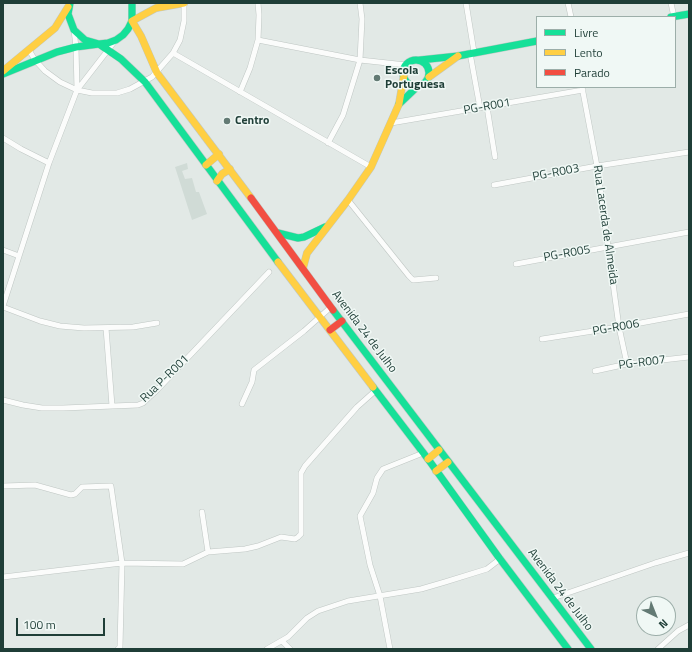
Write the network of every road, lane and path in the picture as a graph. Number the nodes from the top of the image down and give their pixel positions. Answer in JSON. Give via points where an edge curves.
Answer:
{"nodes":[{"id":1,"x":132,"y":3,"type":"edge"},
{"id":2,"x":184,"y":3,"type":"edge"},
{"id":3,"x":258,"y":3,"type":"edge"},
{"id":4,"x":360,"y":3,"type":"edge"},
{"id":5,"x":466,"y":3,"type":"edge"},
{"id":6,"x":568,"y":3,"type":"edge"},
{"id":7,"x":671,"y":3,"type":"edge"},
{"id":8,"x":69,"y":4,"type":"edge"},
{"id":9,"x":689,"y":14,"type":"edge"},
{"id":10,"x":570,"y":16,"type":"edge"},
{"id":11,"x":673,"y":16,"type":"edge"},
{"id":12,"x":676,"y":16,"type":"edge"},
{"id":13,"x":132,"y":21,"type":"junction"},
{"id":14,"x":74,"y":30,"type":"junction"},
{"id":15,"x":116,"y":40,"type":"junction"},
{"id":16,"x":258,"y":40,"type":"junction"},
{"id":17,"x":536,"y":41,"type":"edge"},
{"id":18,"x":99,"y":44,"type":"junction"},
{"id":19,"x":76,"y":47,"type":"junction"},
{"id":20,"x":29,"y":50,"type":"junction"},
{"id":21,"x":108,"y":50,"type":"junction"},
{"id":22,"x":472,"y":52,"type":"junction"},
{"id":23,"x":173,"y":53,"type":"junction"},
{"id":24,"x":458,"y":56,"type":"junction"},
{"id":25,"x":35,"y":60,"type":"junction"},
{"id":26,"x":360,"y":60,"type":"junction"},
{"id":27,"x":420,"y":60,"type":"junction"},
{"id":28,"x":406,"y":65,"type":"junction"},
{"id":29,"x":3,"y":73,"type":"edge"},
{"id":30,"x":157,"y":73,"type":"junction"},
{"id":31,"x":404,"y":75,"type":"junction"},
{"id":32,"x":428,"y":77,"type":"junction"},
{"id":33,"x":145,"y":82,"type":"junction"},
{"id":34,"x":419,"y":85,"type":"junction"},
{"id":35,"x":583,"y":89,"type":"edge"},
{"id":36,"x":77,"y":90,"type":"junction"},
{"id":37,"x":240,"y":92,"type":"junction"},
{"id":38,"x":399,"y":104,"type":"junction"},
{"id":39,"x":487,"y":107,"type":"junction"},
{"id":40,"x":480,"y":108,"type":"junction"},
{"id":41,"x":390,"y":123,"type":"junction"},
{"id":42,"x":3,"y":138,"type":"edge"},
{"id":43,"x":328,"y":143,"type":"junction"},
{"id":44,"x":689,"y":152,"type":"edge"},
{"id":45,"x":219,"y":154,"type":"junction"},
{"id":46,"x":495,"y":157,"type":"dead end"},
{"id":47,"x":49,"y":163,"type":"junction"},
{"id":48,"x":206,"y":165,"type":"junction"},
{"id":49,"x":596,"y":166,"type":"junction"},
{"id":50,"x":371,"y":167,"type":"junction"},
{"id":51,"x":230,"y":169,"type":"junction"},
{"id":52,"x":217,"y":180,"type":"junction"},
{"id":53,"x":494,"y":185,"type":"dead end"},
{"id":54,"x":348,"y":200,"type":"junction"},
{"id":55,"x":328,"y":226,"type":"junction"},
{"id":56,"x":689,"y":232,"type":"edge"},
{"id":57,"x":278,"y":233,"type":"junction"},
{"id":58,"x":608,"y":247,"type":"junction"},
{"id":59,"x":3,"y":250,"type":"edge"},
{"id":60,"x":19,"y":256,"type":"junction"},
{"id":61,"x":516,"y":264,"type":"dead end"},
{"id":62,"x":303,"y":268,"type":"junction"},
{"id":63,"x":269,"y":272,"type":"dead end"},
{"id":64,"x":436,"y":278,"type":"dead end"},
{"id":65,"x":3,"y":307,"type":"edge"},
{"id":66,"x":331,"y":307,"type":"junction"},
{"id":67,"x":689,"y":314,"type":"edge"},
{"id":68,"x":320,"y":317,"type":"junction"},
{"id":69,"x":342,"y":321,"type":"junction"},
{"id":70,"x":157,"y":323,"type":"dead end"},
{"id":71,"x":620,"y":327,"type":"junction"},
{"id":72,"x":106,"y":328,"type":"junction"},
{"id":73,"x":330,"y":330,"type":"junction"},
{"id":74,"x":542,"y":339,"type":"dead end"},
{"id":75,"x":689,"y":357,"type":"edge"},
{"id":76,"x":627,"y":364,"type":"junction"},
{"id":77,"x":595,"y":371,"type":"dead end"},
{"id":78,"x":375,"y":391,"type":"junction"},
{"id":79,"x":3,"y":400,"type":"edge"},
{"id":80,"x":242,"y":404,"type":"dead end"},
{"id":81,"x":112,"y":406,"type":"junction"},
{"id":82,"x":439,"y":450,"type":"junction"},
{"id":83,"x":423,"y":453,"type":"junction"},
{"id":84,"x":428,"y":459,"type":"junction"},
{"id":85,"x":448,"y":462,"type":"junction"},
{"id":86,"x":436,"y":471,"type":"junction"},
{"id":87,"x":3,"y":486,"type":"edge"},
{"id":88,"x":202,"y":512,"type":"dead end"},
{"id":89,"x":208,"y":552,"type":"junction"},
{"id":90,"x":689,"y":553,"type":"edge"},
{"id":91,"x":500,"y":559,"type":"junction"},
{"id":92,"x":122,"y":563,"type":"junction"},
{"id":93,"x":3,"y":577,"type":"edge"},
{"id":94,"x":380,"y":596,"type":"junction"},
{"id":95,"x":553,"y":598,"type":"junction"},
{"id":96,"x":689,"y":625,"type":"edge"},
{"id":97,"x":282,"y":641,"type":"junction"},
{"id":98,"x":118,"y":649,"type":"edge"},
{"id":99,"x":267,"y":649,"type":"edge"},
{"id":100,"x":290,"y":649,"type":"edge"},
{"id":101,"x":390,"y":649,"type":"edge"},
{"id":102,"x":568,"y":649,"type":"edge"},
{"id":103,"x":591,"y":649,"type":"edge"},
{"id":104,"x":658,"y":649,"type":"edge"}],
"edges":[{"from":1,"to":13,"type":"street"},
{"from":2,"to":13,"type":"street","via":[[156,8]]},
{"from":2,"to":23,"type":"street","via":[[180,40]]},
{"from":3,"to":16,"type":"street"},
{"from":4,"to":26,"type":"street"},
{"from":5,"to":22,"type":"street"},
{"from":6,"to":10,"type":"street"},
{"from":7,"to":11,"type":"street"},
{"from":8,"to":14,"type":"street","via":[[68,14]]},
{"from":8,"to":20,"type":"street","via":[[55,28]]},
{"from":9,"to":12,"type":"street"},
{"from":13,"to":15,"type":"street","via":[[123,35]]},
{"from":13,"to":30,"type":"street","name":"Avenida 24 de Julho"},
{"from":14,"to":18,"type":"street","via":[[85,40]]},
{"from":14,"to":19,"type":"street"},
{"from":15,"to":18,"type":"street"},
{"from":15,"to":21,"type":"street"},
{"from":16,"to":26,"type":"street"},
{"from":16,"to":37,"type":"street"},
{"from":17,"to":22,"type":"street"},
{"from":18,"to":19,"type":"street"},
{"from":18,"to":21,"type":"street"},
{"from":19,"to":25,"type":"street"},
{"from":19,"to":36,"type":"street"},
{"from":20,"to":25,"type":"street"},
{"from":20,"to":29,"type":"street"},
{"from":21,"to":33,"type":"street","via":[[132,68]]},
{"from":21,"to":36,"type":"street"},
{"from":22,"to":24,"type":"street"},
{"from":22,"to":40,"type":"street"},
{"from":23,"to":30,"type":"street"},
{"from":23,"to":37,"type":"street"},
{"from":24,"to":27,"type":"street"},
{"from":24,"to":32,"type":"street"},
{"from":25,"to":29,"type":"street"},
{"from":25,"to":36,"type":"street","via":[[52,77]]},
{"from":26,"to":28,"type":"street"},
{"from":26,"to":43,"type":"street","via":[[343,115]]},
{"from":27,"to":28,"type":"street","via":[[412,60]]},
{"from":27,"to":32,"type":"street","via":[[427,65]]},
{"from":28,"to":31,"type":"street"},
{"from":30,"to":33,"type":"street"},
{"from":30,"to":45,"type":"street","name":"Avenida 24 de Julho"},
{"from":31,"to":34,"type":"street","via":[[407,82]]},
{"from":31,"to":38,"type":"street"},
{"from":32,"to":34,"type":"street"},
{"from":33,"to":36,"type":"street","via":[[117,93]]},
{"from":33,"to":48,"type":"street"},
{"from":34,"to":38,"type":"street"},
{"from":35,"to":39,"type":"street","name":"PG-R001"},
{"from":35,"to":49,"type":"street","name":"Rua Lacerda de Almeida"},
{"from":36,"to":47,"type":"street"},
{"from":37,"to":43,"type":"street"},
{"from":38,"to":41,"type":"street"},
{"from":39,"to":40,"type":"street","name":"PG-R001"},
{"from":39,"to":46,"type":"street"},
{"from":40,"to":41,"type":"street","name":"PG-R001"},
{"from":41,"to":50,"type":"street"},
{"from":42,"to":47,"type":"street"},
{"from":43,"to":50,"type":"street"},
{"from":44,"to":49,"type":"street","name":"PG-R003"},
{"from":45,"to":48,"type":"street"},
{"from":45,"to":51,"type":"street","name":"Avenida 24 de Julho"},
{"from":47,"to":60,"type":"street"},
{"from":48,"to":52,"type":"street"},
{"from":49,"to":53,"type":"street","name":"PG-R003"},
{"from":49,"to":58,"type":"street","name":"Rua Lacerda de Almeida"},
{"from":50,"to":54,"type":"street"},
{"from":51,"to":52,"type":"street"},
{"from":51,"to":57,"type":"street","name":"Avenida 24 de Julho"},
{"from":52,"to":68,"type":"street"},
{"from":54,"to":55,"type":"street"},
{"from":54,"to":64,"type":"street","via":[[409,276],[414,280]]},
{"from":55,"to":57,"type":"street","via":[[304,237]]},
{"from":55,"to":62,"type":"street","via":[[307,253]]},
{"from":56,"to":58,"type":"street","name":"PG-R005"},
{"from":57,"to":62,"type":"street","name":"Avenida 24 de Julho"},
{"from":58,"to":61,"type":"street","name":"PG-R005"},
{"from":58,"to":71,"type":"street","name":"Rua Lacerda de Almeida"},
{"from":59,"to":60,"type":"street"},
{"from":60,"to":65,"type":"street"},
{"from":62,"to":66,"type":"street","name":"Avenida 24 de Julho"},
{"from":63,"to":81,"type":"street","name":"Rua P-R001","via":[[143,403]]},
{"from":65,"to":72,"type":"street","via":[[60,326]]},
{"from":66,"to":68,"type":"street"},
{"from":66,"to":69,"type":"street","name":"Avenida 24 de Julho"},
{"from":67,"to":71,"type":"street","name":"PG-R006"},
{"from":68,"to":73,"type":"street"},
{"from":68,"to":80,"type":"street","via":[[254,370],[252,382]]},
{"from":69,"to":73,"type":"street"},
{"from":69,"to":82,"type":"street","name":"Avenida 24 de Julho"},
{"from":70,"to":72,"type":"street"},
{"from":71,"to":74,"type":"street","name":"PG-R006"},
{"from":71,"to":76,"type":"street","name":"Rua Lacerda de Almeida"},
{"from":72,"to":81,"type":"street"},
{"from":73,"to":78,"type":"street"},
{"from":75,"to":76,"type":"street","name":"PG-R007"},
{"from":76,"to":77,"type":"street","name":"PG-R007"},
{"from":78,"to":83,"type":"street"},
{"from":78,"to":89,"type":"street","via":[[357,407],[301,473],[301,534],[298,537],[281,537],[245,549]]},
{"from":79,"to":81,"type":"street","name":"Rua P-R001","via":[[42,408]]},
{"from":82,"to":84,"type":"street"},
{"from":82,"to":85,"type":"street","name":"Avenida 24 de Julho"},
{"from":83,"to":84,"type":"street"},
{"from":83,"to":94,"type":"street","via":[[383,469],[360,516],[370,565]]},
{"from":84,"to":86,"type":"street"},
{"from":85,"to":86,"type":"street"},
{"from":85,"to":95,"type":"street","name":"Avenida 24 de Julho"},
{"from":86,"to":91,"type":"street"},
{"from":87,"to":92,"type":"street","via":[[35,486],[71,495],[76,494],[82,487],[112,486]]},
{"from":88,"to":89,"type":"street"},
{"from":89,"to":92,"type":"street","via":[[183,564]]},
{"from":90,"to":95,"type":"street"},
{"from":91,"to":94,"type":"street","via":[[487,569],[420,589]]},
{"from":91,"to":102,"type":"street"},
{"from":92,"to":93,"type":"street"},
{"from":92,"to":98,"type":"street"},
{"from":94,"to":97,"type":"street","via":[[348,601],[318,611]]},
{"from":94,"to":101,"type":"street"},
{"from":95,"to":103,"type":"street","name":"Avenida 24 de Julho"},
{"from":96,"to":104,"type":"street"},
{"from":97,"to":99,"type":"street"},
{"from":97,"to":100,"type":"street"}]}
